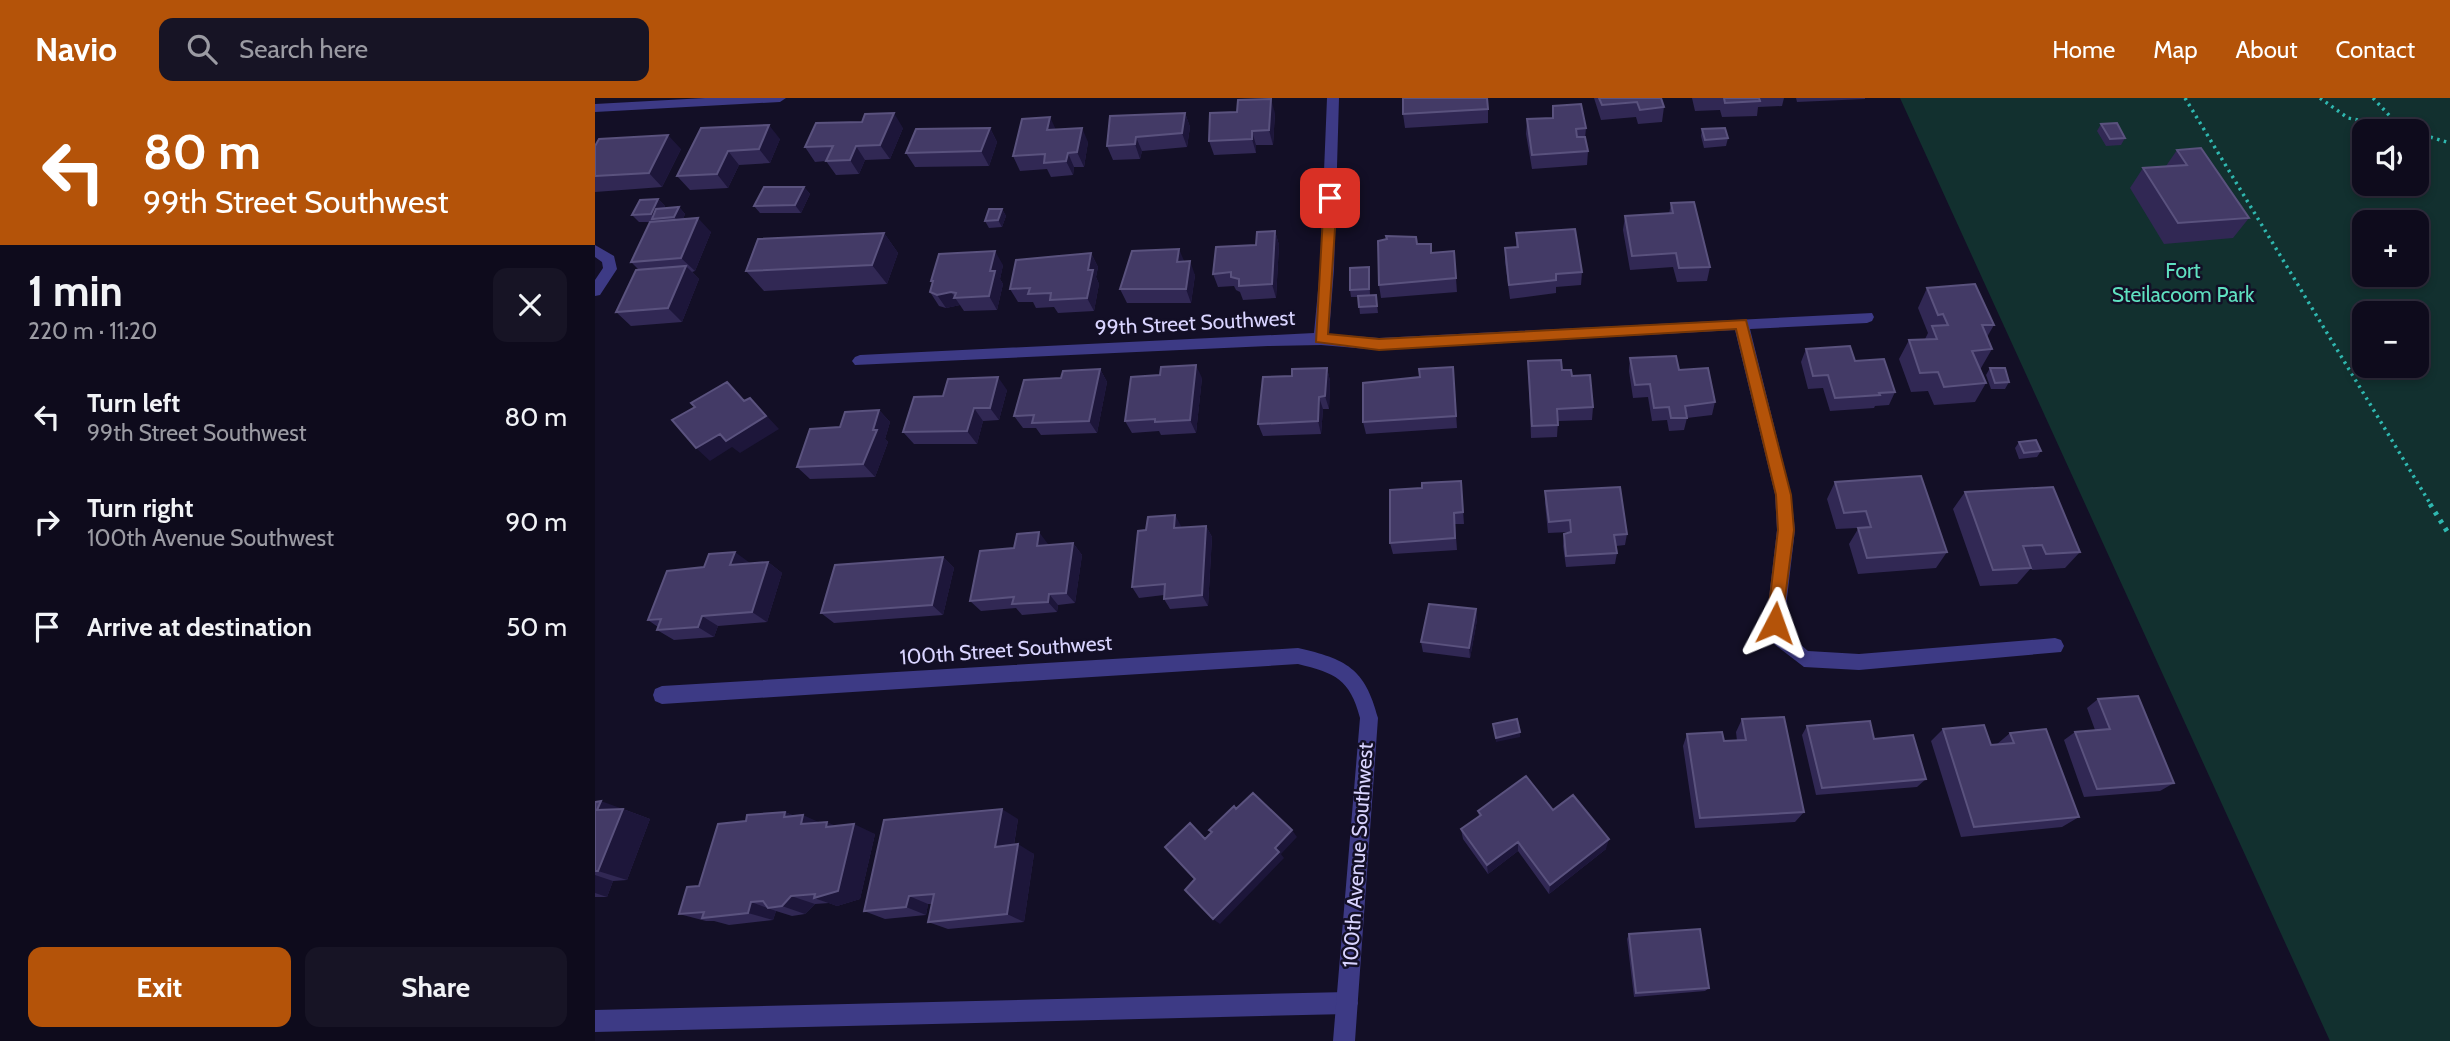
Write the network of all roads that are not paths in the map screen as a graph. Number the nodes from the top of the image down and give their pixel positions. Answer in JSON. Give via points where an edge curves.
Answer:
{"nodes":[{"id":1,"x":780,"y":98,"type":"edge"},
{"id":2,"x":1333,"y":98,"type":"edge"},
{"id":3,"x":595,"y":108,"type":"edge"},
{"id":4,"x":595,"y":250,"type":"edge"},
{"id":5,"x":595,"y":291,"type":"edge"},
{"id":6,"x":1867,"y":317,"type":"dead end"},
{"id":7,"x":1741,"y":324,"type":"junction"},
{"id":8,"x":1321,"y":339,"type":"junction"},
{"id":9,"x":860,"y":361,"type":"dead end"},
{"id":10,"x":2055,"y":646,"type":"dead end"},
{"id":11,"x":1350,"y":674,"type":"joint"},
{"id":12,"x":662,"y":695,"type":"dead end"},
{"id":13,"x":1347,"y":1003,"type":"junction"},
{"id":14,"x":595,"y":1021,"type":"edge"},
{"id":15,"x":1345,"y":1041,"type":"edge"}],
"edges":[{"from":1,"to":3,"type":"street"},
{"from":2,"to":8,"type":"street"},
{"from":4,"to":5,"type":"street","via":[[609,260],[610,269]]},
{"from":6,"to":7,"type":"street","name":"99th Street Southwest"},
{"from":7,"to":8,"type":"street","name":"99th Street Southwest","via":[[1379,344]]},
{"from":7,"to":10,"type":"street","via":[[1783,495],[1786,530],[1775,623],[1789,648],[1804,659],[1859,662]]},
{"from":8,"to":9,"type":"street","name":"99th Street Southwest"},
{"from":11,"to":12,"type":"street","name":"100th Street Southwest","via":[[1298,656]]},
{"from":11,"to":13,"type":"street","name":"100th Avenue Southwest","via":[[1364,692],[1369,718]]},
{"from":13,"to":14,"type":"street"},
{"from":13,"to":15,"type":"street","name":"100th Avenue Southwest"}]}
